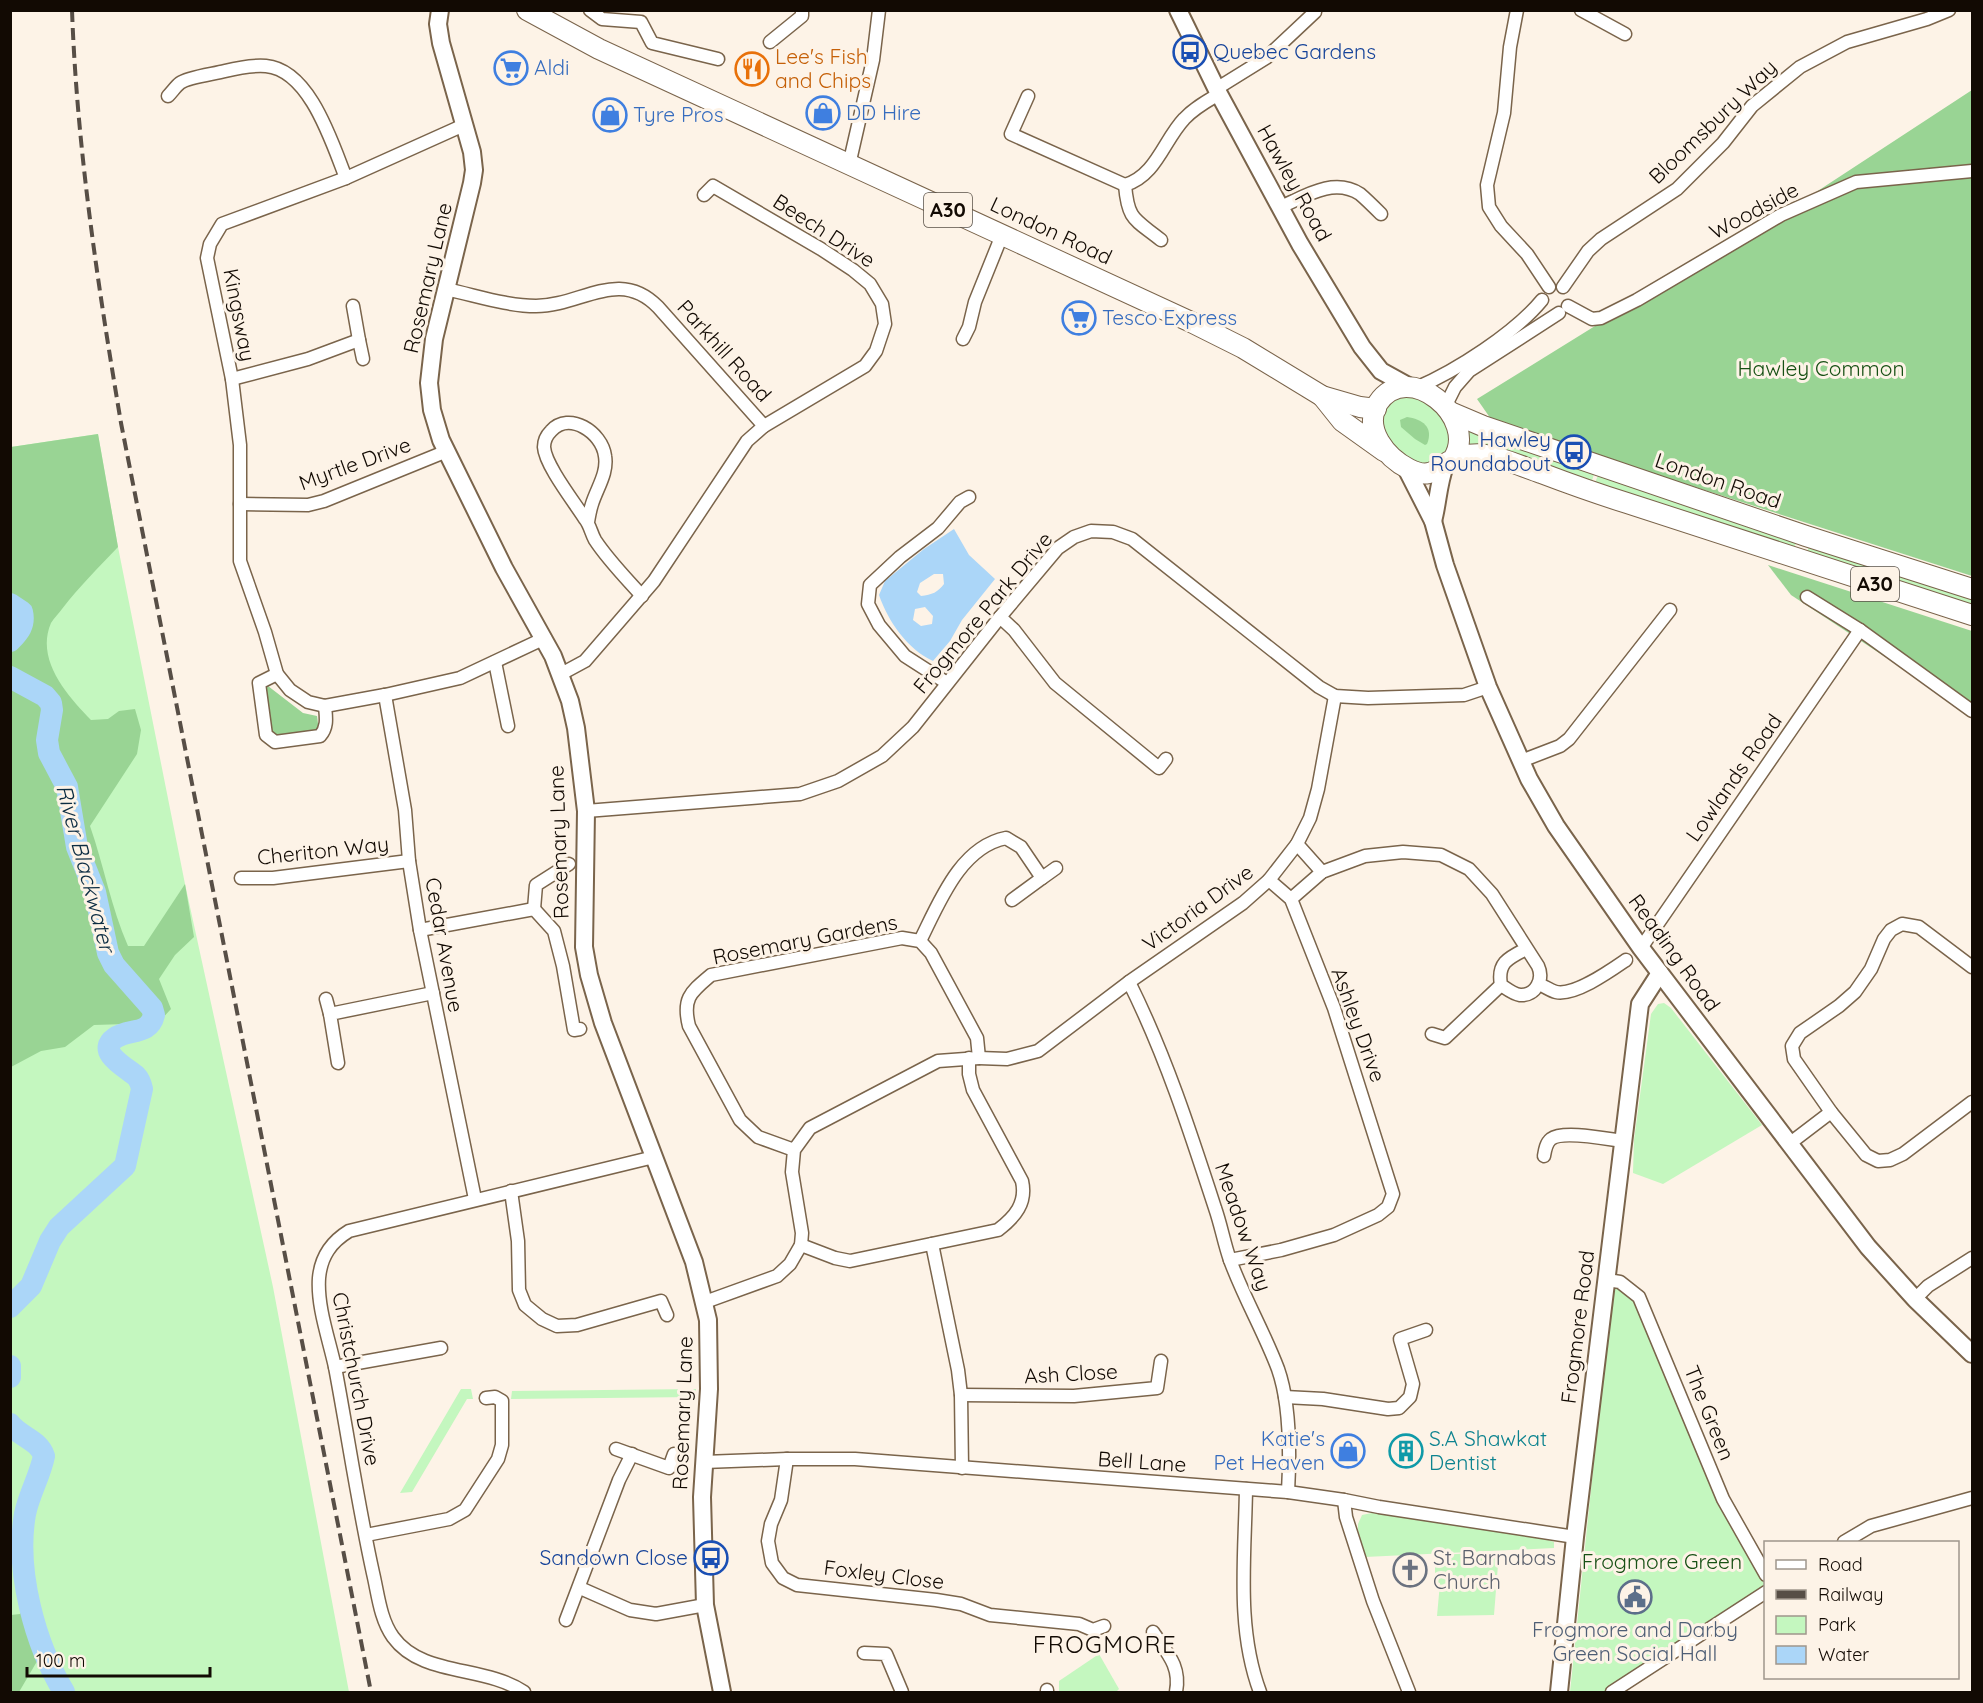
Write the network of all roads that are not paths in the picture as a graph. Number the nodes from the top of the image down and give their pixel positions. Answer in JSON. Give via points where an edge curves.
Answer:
{"nodes":[{"id":1,"x":440,"y":10,"type":"edge"},
{"id":2,"x":590,"y":10,"type":"edge"},
{"id":3,"x":802,"y":10,"type":"edge"},
{"id":4,"x":879,"y":10,"type":"edge"},
{"id":5,"x":1178,"y":10,"type":"edge"},
{"id":6,"x":1516,"y":10,"type":"edge"},
{"id":7,"x":1581,"y":10,"type":"edge"},
{"id":8,"x":1949,"y":10,"type":"edge"},
{"id":9,"x":526,"y":11,"type":"edge"},
{"id":10,"x":1315,"y":12,"type":"dead end"},
{"id":11,"x":1925,"y":15,"type":"edge"},
{"id":12,"x":1624,"y":34,"type":"dead end"},
{"id":13,"x":770,"y":42,"type":"dead end"},
{"id":14,"x":718,"y":59,"type":"dead end"},
{"id":15,"x":1218,"y":92,"type":"junction"},
{"id":16,"x":168,"y":96,"type":"dead end"},
{"id":17,"x":1028,"y":96,"type":"dead end"},
{"id":18,"x":464,"y":125,"type":"junction"},
{"id":19,"x":849,"y":165,"type":"junction"},
{"id":20,"x":1972,"y":171,"type":"edge"},
{"id":21,"x":346,"y":178,"type":"junction"},
{"id":22,"x":1125,"y":185,"type":"junction"},
{"id":23,"x":704,"y":195,"type":"dead end"},
{"id":24,"x":1281,"y":207,"type":"junction"},
{"id":25,"x":1380,"y":213,"type":"dead end"},
{"id":26,"x":1002,"y":235,"type":"junction"},
{"id":27,"x":1161,"y":240,"type":"dead end"},
{"id":28,"x":1549,"y":287,"type":"junction"},
{"id":29,"x":1563,"y":287,"type":"junction"},
{"id":30,"x":445,"y":289,"type":"junction"},
{"id":31,"x":1542,"y":300,"type":"junction"},
{"id":32,"x":353,"y":306,"type":"dead end"},
{"id":33,"x":1564,"y":310,"type":"junction"},
{"id":34,"x":963,"y":339,"type":"dead end"},
{"id":35,"x":359,"y":340,"type":"junction"},
{"id":36,"x":363,"y":359,"type":"dead end"},
{"id":37,"x":1381,"y":371,"type":"junction"},
{"id":38,"x":232,"y":379,"type":"junction"},
{"id":39,"x":1413,"y":387,"type":"junction"},
{"id":40,"x":1322,"y":396,"type":"junction"},
{"id":41,"x":1381,"y":402,"type":"junction"},
{"id":42,"x":1447,"y":410,"type":"junction"},
{"id":43,"x":764,"y":426,"type":"junction"},
{"id":44,"x":447,"y":451,"type":"junction"},
{"id":45,"x":1386,"y":453,"type":"junction"},
{"id":46,"x":1449,"y":462,"type":"junction"},
{"id":47,"x":1406,"y":468,"type":"junction"},
{"id":48,"x":969,"y":497,"type":"dead end"},
{"id":49,"x":240,"y":504,"type":"junction"},
{"id":50,"x":1433,"y":521,"type":"junction"},
{"id":51,"x":588,"y":522,"type":"junction"},
{"id":52,"x":1972,"y":589,"type":"edge"},
{"id":53,"x":642,"y":596,"type":"junction"},
{"id":54,"x":1808,"y":597,"type":"dead end"},
{"id":55,"x":1670,"y":610,"type":"dead end"},
{"id":56,"x":1972,"y":615,"type":"edge"},
{"id":57,"x":1000,"y":617,"type":"junction"},
{"id":58,"x":1860,"y":630,"type":"junction"},
{"id":59,"x":544,"y":638,"type":"junction"},
{"id":60,"x":495,"y":662,"type":"junction"},
{"id":61,"x":277,"y":674,"type":"junction"},
{"id":62,"x":561,"y":674,"type":"junction"},
{"id":63,"x":947,"y":683,"type":"junction"},
{"id":64,"x":1488,"y":687,"type":"junction"},
{"id":65,"x":385,"y":695,"type":"junction"},
{"id":66,"x":1335,"y":696,"type":"junction"},
{"id":67,"x":325,"y":706,"type":"junction"},
{"id":68,"x":1972,"y":711,"type":"edge"},
{"id":69,"x":508,"y":726,"type":"dead end"},
{"id":70,"x":1521,"y":761,"type":"junction"},
{"id":71,"x":1159,"y":768,"type":"dead end"},
{"id":72,"x":586,"y":810,"type":"junction"},
{"id":73,"x":1297,"y":844,"type":"junction"},
{"id":74,"x":409,"y":861,"type":"junction"},
{"id":75,"x":569,"y":864,"type":"dead end"},
{"id":76,"x":1056,"y":868,"type":"dead end"},
{"id":77,"x":1322,"y":872,"type":"junction"},
{"id":78,"x":241,"y":878,"type":"dead end"},
{"id":79,"x":1042,"y":878,"type":"junction"},
{"id":80,"x":1269,"y":880,"type":"junction"},
{"id":81,"x":1291,"y":899,"type":"junction"},
{"id":82,"x":1012,"y":900,"type":"dead end"},
{"id":83,"x":534,"y":909,"type":"junction"},
{"id":84,"x":420,"y":930,"type":"junction"},
{"id":85,"x":920,"y":941,"type":"junction"},
{"id":86,"x":1641,"y":948,"type":"junction"},
{"id":87,"x":1526,"y":949,"type":"junction"},
{"id":88,"x":1626,"y":960,"type":"dead end"},
{"id":89,"x":1972,"y":967,"type":"edge"},
{"id":90,"x":1660,"y":973,"type":"junction"},
{"id":91,"x":1129,"y":982,"type":"junction"},
{"id":92,"x":1539,"y":984,"type":"junction"},
{"id":93,"x":1501,"y":986,"type":"junction"},
{"id":94,"x":433,"y":993,"type":"junction"},
{"id":95,"x":326,"y":999,"type":"dead end"},
{"id":96,"x":330,"y":1014,"type":"junction"},
{"id":97,"x":580,"y":1029,"type":"dead end"},
{"id":98,"x":1432,"y":1034,"type":"dead end"},
{"id":99,"x":974,"y":1058,"type":"junction"},
{"id":100,"x":338,"y":1063,"type":"dead end"},
{"id":101,"x":1972,"y":1102,"type":"edge"},
{"id":102,"x":1831,"y":1112,"type":"junction"},
{"id":103,"x":1623,"y":1141,"type":"junction"},
{"id":104,"x":1789,"y":1144,"type":"junction"},
{"id":105,"x":794,"y":1150,"type":"junction"},
{"id":106,"x":1544,"y":1156,"type":"dead end"},
{"id":107,"x":654,"y":1157,"type":"junction"},
{"id":108,"x":512,"y":1191,"type":"junction"},
{"id":109,"x":475,"y":1199,"type":"junction"},
{"id":110,"x":932,"y":1244,"type":"junction"},
{"id":111,"x":801,"y":1245,"type":"junction"},
{"id":112,"x":1972,"y":1258,"type":"edge"},
{"id":113,"x":1230,"y":1260,"type":"junction"},
{"id":114,"x":1607,"y":1280,"type":"junction"},
{"id":115,"x":1915,"y":1299,"type":"junction"},
{"id":116,"x":705,"y":1302,"type":"junction"},
{"id":117,"x":667,"y":1315,"type":"dead end"},
{"id":118,"x":1426,"y":1330,"type":"dead end"},
{"id":119,"x":441,"y":1348,"type":"dead end"},
{"id":120,"x":1972,"y":1354,"type":"edge"},
{"id":121,"x":1161,"y":1362,"type":"dead end"},
{"id":122,"x":335,"y":1367,"type":"junction"},
{"id":123,"x":961,"y":1395,"type":"junction"},
{"id":124,"x":1285,"y":1397,"type":"junction"},
{"id":125,"x":486,"y":1398,"type":"dead end"},
{"id":126,"x":616,"y":1449,"type":"dead end"},
{"id":127,"x":632,"y":1454,"type":"junction"},
{"id":128,"x":674,"y":1454,"type":"dead end"},
{"id":129,"x":787,"y":1459,"type":"junction"},
{"id":130,"x":704,"y":1462,"type":"junction"},
{"id":131,"x":962,"y":1468,"type":"junction"},
{"id":132,"x":1245,"y":1489,"type":"junction"},
{"id":133,"x":1288,"y":1492,"type":"junction"},
{"id":134,"x":1972,"y":1498,"type":"edge"},
{"id":135,"x":1344,"y":1500,"type":"junction"},
{"id":136,"x":366,"y":1535,"type":"junction"},
{"id":137,"x":1575,"y":1537,"type":"junction"},
{"id":138,"x":1846,"y":1541,"type":"edge"},
{"id":139,"x":1764,"y":1571,"type":"edge"},
{"id":140,"x":580,"y":1587,"type":"junction"},
{"id":141,"x":1764,"y":1594,"type":"edge"},
{"id":142,"x":705,"y":1605,"type":"junction"},
{"id":143,"x":566,"y":1620,"type":"dead end"},
{"id":144,"x":1104,"y":1626,"type":"dead end"},
{"id":145,"x":1153,"y":1632,"type":"dead end"},
{"id":146,"x":864,"y":1653,"type":"dead end"},
{"id":147,"x":524,"y":1692,"type":"edge"},
{"id":148,"x":722,"y":1692,"type":"edge"},
{"id":149,"x":902,"y":1692,"type":"edge"},
{"id":150,"x":1176,"y":1692,"type":"edge"},
{"id":151,"x":1260,"y":1692,"type":"edge"},
{"id":152,"x":1409,"y":1692,"type":"edge"},
{"id":153,"x":1559,"y":1692,"type":"edge"},
{"id":154,"x":1612,"y":1692,"type":"edge"}],
"edges":[{"from":1,"to":18,"type":"street","name":"Rosemary Lane","via":[[441,43]]},
{"from":2,"to":14,"type":"street","via":[[602,19],[641,22],[652,43]]},
{"from":3,"to":13,"type":"street","via":[[802,16]]},
{"from":4,"to":19,"type":"street","via":[[873,60]]},
{"from":5,"to":15,"type":"street","name":"Hawley Road"},
{"from":6,"to":28,"type":"street","via":[[1504,113],[1487,185],[1489,207]]},
{"from":7,"to":12,"type":"street"},
{"from":8,"to":11,"type":"street","name":"Bloomsbury Way"},
{"from":9,"to":19,"type":"main road","name":"London Road","number":"A30"},
{"from":10,"to":15,"type":"street","via":[[1266,58]]},
{"from":11,"to":29,"type":"street","name":"Bloomsbury Way","via":[[1847,42],[1800,67],[1752,106],[1723,143],[1677,189],[1588,251]]},
{"from":15,"to":22,"type":"street","via":[[1182,120],[1151,168],[1137,182]]},
{"from":15,"to":24,"type":"street","name":"Hawley Road"},
{"from":16,"to":21,"type":"street","via":[[181,82],[236,69],[266,66],[286,72],[313,102]]},
{"from":17,"to":22,"type":"street","via":[[1011,134]]},
{"from":18,"to":21,"type":"street","name":"Kingsway"},
{"from":18,"to":30,"type":"street","name":"Rosemary Lane","via":[[474,170]]},
{"from":19,"to":26,"type":"main road","name":"London Road","number":"A30"},
{"from":20,"to":33,"type":"street","name":"Woodside","via":[[1856,182],[1781,215],[1600,318]]},
{"from":21,"to":38,"type":"street","name":"Kingsway","via":[[222,224],[210,244],[207,258]]},
{"from":22,"to":27,"type":"street","via":[[1131,216]]},
{"from":23,"to":43,"type":"street","name":"Beech Drive","via":[[713,186],[822,249],[870,284],[882,304],[885,324],[876,351],[865,366]]},
{"from":24,"to":25,"type":"street","via":[[1319,189],[1335,186],[1358,193]]},
{"from":24,"to":37,"type":"street","name":"Hawley Road","via":[[1362,347]]},
{"from":26,"to":34,"type":"street"},
{"from":26,"to":40,"type":"main road","name":"London Road","number":"A30","via":[[1235,344]]},
{"from":28,"to":29,"type":"street"},
{"from":28,"to":31,"type":"street"},
{"from":29,"to":33,"type":"street","via":[[1570,295]]},
{"from":30,"to":43,"type":"street","name":"Parkhill Road","via":[[521,306],[540,306],[614,289],[634,290],[658,307]]},
{"from":30,"to":44,"type":"street","name":"Rosemary Lane","via":[[429,382],[435,423]]},
{"from":31,"to":33,"type":"street","name":"Woodside","via":[[1546,309],[1554,313]]},
{"from":31,"to":39,"type":"street","via":[[1510,331],[1440,376]]},
{"from":32,"to":35,"type":"street"},
{"from":33,"to":42,"type":"street","via":[[1469,371],[1455,387]]},
{"from":35,"to":36,"type":"street"},
{"from":35,"to":38,"type":"street","via":[[308,359]]},
{"from":37,"to":39,"type":"street","name":"Hawley Road"},
{"from":37,"to":41,"type":"street","name":"Hawley Road"},
{"from":38,"to":49,"type":"street","name":"Kingsway","via":[[240,445]]},
{"from":39,"to":41,"type":"main road","number":"A30","via":[[1397,389]]},
{"from":39,"to":42,"type":"main road","number":"A30","via":[[1434,397]]},
{"from":40,"to":41,"type":"main road","name":"London Road","number":"A30","via":[[1360,407]]},
{"from":40,"to":45,"type":"main road","name":"London Road","number":"A30","via":[[1342,421]]},
{"from":41,"to":45,"type":"main road","number":"A30","via":[[1373,419],[1374,430]]},
{"from":42,"to":46,"type":"main road","via":[[1459,434],[1458,450]]},
{"from":42,"to":52,"type":"main road","name":"London Road","number":"A30","via":[[1483,426],[1728,510]]},
{"from":43,"to":53,"type":"street","name":"Parkhill Road","via":[[747,441]]},
{"from":44,"to":49,"type":"street","name":"Myrtle Drive","via":[[324,501],[308,505]]},
{"from":44,"to":59,"type":"street","name":"Rosemary Lane","via":[[504,568]]},
{"from":45,"to":47,"type":"main road","number":"A30"},
{"from":46,"to":47,"type":"main road","number":"A30","via":[[1425,473]]},
{"from":46,"to":50,"type":"street","name":"Reading Road","via":[[1440,480]]},
{"from":46,"to":56,"type":"main road","number":"A30","via":[[1484,454]]},
{"from":47,"to":50,"type":"street","name":"Reading Road"},
{"from":48,"to":63,"type":"street","via":[[870,585],[868,604],[879,625],[905,656]]},
{"from":49,"to":61,"type":"street","name":"Kingsway","via":[[240,561]]},
{"from":50,"to":64,"type":"street","name":"Reading Road"},
{"from":51,"to":51,"type":"street","via":[[604,474],[605,455],[599,439],[588,428],[568,422],[556,425],[546,436],[544,448],[565,491]]},
{"from":51,"to":53,"type":"street","via":[[594,538]]},
{"from":53,"to":62,"type":"street","name":"Parkhill Road","via":[[585,661]]},
{"from":54,"to":58,"type":"street"},
{"from":55,"to":70,"type":"street","via":[[1569,739]]},
{"from":57,"to":63,"type":"street","name":"Frogmore Park Drive"},
{"from":57,"to":66,"type":"street","name":"Frogmore Park Drive","via":[[1058,548],[1091,531],[1113,532],[1132,539]]},
{"from":57,"to":71,"type":"street","via":[[1055,683]]},
{"from":58,"to":68,"type":"street"},
{"from":58,"to":86,"type":"street","name":"Lowlands Road"},
{"from":59,"to":60,"type":"street"},
{"from":59,"to":62,"type":"street","name":"Rosemary Lane"},
{"from":60,"to":65,"type":"street","via":[[460,678]]},
{"from":60,"to":69,"type":"street"},
{"from":61,"to":67,"type":"street","name":"Kingsway","via":[[290,690],[308,702]]},
{"from":61,"to":67,"type":"street","via":[[259,683],[266,735],[275,742],[320,736],[327,722]]},
{"from":62,"to":72,"type":"street","name":"Rosemary Lane","via":[[576,728]]},
{"from":63,"to":72,"type":"street","name":"Frogmore Park Drive","via":[[913,727],[882,756],[838,781],[800,794]]},
{"from":64,"to":66,"type":"street","name":"Frogmore Park Drive","via":[[1464,695]]},
{"from":64,"to":70,"type":"street","name":"Reading Road"},
{"from":65,"to":67,"type":"street"},
{"from":65,"to":74,"type":"street","name":"Cedar Avenue","via":[[405,810]]},
{"from":66,"to":73,"type":"street","name":"Victoria Drive","via":[[1311,818]]},
{"from":70,"to":86,"type":"street","name":"Reading Road","via":[[1556,826]]},
{"from":72,"to":107,"type":"street","name":"Rosemary Lane","via":[[586,962],[603,1023]]},
{"from":73,"to":77,"type":"street"},
{"from":73,"to":80,"type":"street","name":"Victoria Drive"},
{"from":74,"to":78,"type":"street","name":"Cheriton Way","via":[[297,876]]},
{"from":74,"to":84,"type":"street","name":"Cedar Avenue"},
{"from":75,"to":83,"type":"street","via":[[536,885]]},
{"from":76,"to":79,"type":"street"},
{"from":77,"to":81,"type":"street"},
{"from":77,"to":87,"type":"street","via":[[1365,856],[1403,852],[1441,855],[1469,869],[1492,894]]},
{"from":79,"to":82,"type":"street"},
{"from":79,"to":85,"type":"street","via":[[1021,846],[1006,838],[992,841],[974,853],[960,870]]},
{"from":80,"to":81,"type":"street","name":"Ashley Drive"},
{"from":80,"to":91,"type":"street","name":"Victoria Drive","via":[[1243,903]]},
{"from":81,"to":113,"type":"street","name":"Ashley Drive","via":[[1338,1019],[1393,1194],[1388,1207],[1378,1215],[1334,1235]]},
{"from":83,"to":84,"type":"street"},
{"from":83,"to":97,"type":"street","via":[[554,932],[571,1019],[574,1030]]},
{"from":84,"to":94,"type":"street","name":"Cedar Avenue"},
{"from":85,"to":99,"type":"street","name":"Rosemary Gardens","via":[[977,1038]]},
{"from":85,"to":105,"type":"street","name":"Rosemary Gardens","via":[[902,938],[711,975],[694,990],[685,1009],[689,1026],[740,1120],[758,1137]]},
{"from":86,"to":90,"type":"street","name":"Reading Road"},
{"from":87,"to":92,"type":"street","via":[[1540,971]]},
{"from":87,"to":93,"type":"street","via":[[1503,964],[1499,974]]},
{"from":88,"to":92,"type":"street","via":[[1576,989],[1557,993]]},
{"from":89,"to":102,"type":"street","via":[[1919,927],[1902,924],[1891,930],[1855,992],[1800,1033],[1792,1046],[1794,1059]]},
{"from":90,"to":103,"type":"street","name":"Frogmore Road","via":[[1640,1004]]},
{"from":90,"to":104,"type":"street","name":"Reading Road"},
{"from":91,"to":99,"type":"street","name":"Victoria Drive","via":[[1038,1051],[1007,1059]]},
{"from":91,"to":113,"type":"street","name":"Meadow Way","via":[[1176,1090]]},
{"from":92,"to":93,"type":"street","via":[[1524,994]]},
{"from":93,"to":98,"type":"street","via":[[1445,1038]]},
{"from":94,"to":96,"type":"street"},
{"from":94,"to":109,"type":"street","name":"Cedar Avenue"},
{"from":95,"to":96,"type":"street"},
{"from":96,"to":100,"type":"street"},
{"from":99,"to":105,"type":"street","via":[[938,1061],[810,1128]]},
{"from":99,"to":110,"type":"street","name":"Rosemary Gardens","via":[[973,1090],[1022,1180],[1024,1192],[1020,1207],[998,1230]]},
{"from":101,"to":102,"type":"street","via":[[1903,1154],[1878,1161],[1866,1155]]},
{"from":102,"to":104,"type":"street"},
{"from":103,"to":106,"type":"street","via":[[1562,1134],[1551,1139]]},
{"from":103,"to":114,"type":"street","name":"Frogmore Road"},
{"from":104,"to":115,"type":"street","name":"Reading Road","via":[[1868,1247]]},
{"from":105,"to":111,"type":"street","via":[[792,1172]]},
{"from":107,"to":108,"type":"street","name":"Christchurch Drive"},
{"from":107,"to":116,"type":"street","name":"Rosemary Lane"},
{"from":108,"to":109,"type":"street","name":"Christchurch Drive"},
{"from":108,"to":117,"type":"street","via":[[519,1290],[525,1305],[542,1319],[557,1326],[577,1325],[661,1301]]},
{"from":109,"to":122,"type":"street","name":"Christchurch Drive","via":[[349,1230],[332,1244],[322,1259],[318,1282]]},
{"from":110,"to":111,"type":"street","name":"Rosemary Gardens","via":[[850,1261]]},
{"from":110,"to":123,"type":"street"},
{"from":111,"to":116,"type":"street","via":[[777,1276]]},
{"from":112,"to":115,"type":"street"},
{"from":113,"to":124,"type":"street","name":"Meadow Way","via":[[1279,1371]]},
{"from":114,"to":137,"type":"street","name":"Frogmore Road"},
{"from":114,"to":139,"type":"street","name":"The Green","via":[[1620,1282],[1639,1297],[1723,1499]]},
{"from":115,"to":120,"type":"street","name":"Reading Road"},
{"from":116,"to":130,"type":"street","name":"Rosemary Lane","via":[[710,1356]]},
{"from":118,"to":124,"type":"street","via":[[1400,1339],[1413,1384],[1410,1397],[1399,1408]]},
{"from":119,"to":122,"type":"street"},
{"from":121,"to":123,"type":"street","name":"Ash Close","via":[[1157,1388],[1074,1396]]},
{"from":122,"to":136,"type":"street","name":"Christchurch Drive"},
{"from":123,"to":131,"type":"street"},
{"from":124,"to":133,"type":"street","name":"Meadow Way"},
{"from":125,"to":136,"type":"street","via":[[502,1401],[502,1445],[498,1459],[465,1510],[449,1519]]},
{"from":126,"to":127,"type":"street"},
{"from":127,"to":128,"type":"street","via":[[669,1468]]},
{"from":127,"to":140,"type":"street"},
{"from":129,"to":130,"type":"street","name":"Bell Lane"},
{"from":129,"to":131,"type":"street","name":"Bell Lane","via":[[855,1459]]},
{"from":129,"to":144,"type":"street","name":"Foxley Close","via":[[781,1500],[768,1541],[772,1563],[783,1578],[797,1585],[961,1604],[990,1616],[1079,1624],[1094,1630]]},
{"from":130,"to":142,"type":"street","name":"Rosemary Lane"},
{"from":131,"to":132,"type":"street","name":"Bell Lane"},
{"from":132,"to":133,"type":"street","name":"Bell Lane"},
{"from":132,"to":151,"type":"street","via":[[1245,1630],[1251,1668]]},
{"from":133,"to":135,"type":"street","name":"Bell Lane"},
{"from":134,"to":138,"type":"street","via":[[1871,1526]]},
{"from":135,"to":137,"type":"street","name":"Bell Lane"},
{"from":135,"to":152,"type":"street","via":[[1373,1601]]},
{"from":136,"to":147,"type":"street","name":"Christchurch Drive","via":[[384,1622],[402,1647],[429,1664],[487,1676]]},
{"from":137,"to":153,"type":"street","name":"Frogmore Road"},
{"from":140,"to":142,"type":"street","via":[[630,1610],[656,1614]]},
{"from":140,"to":143,"type":"street"},
{"from":141,"to":154,"type":"street"},
{"from":142,"to":148,"type":"street","name":"Rosemary Lane"},
{"from":145,"to":150,"type":"street","via":[[1179,1677]]},
{"from":146,"to":149,"type":"street","via":[[886,1654]]}]}
